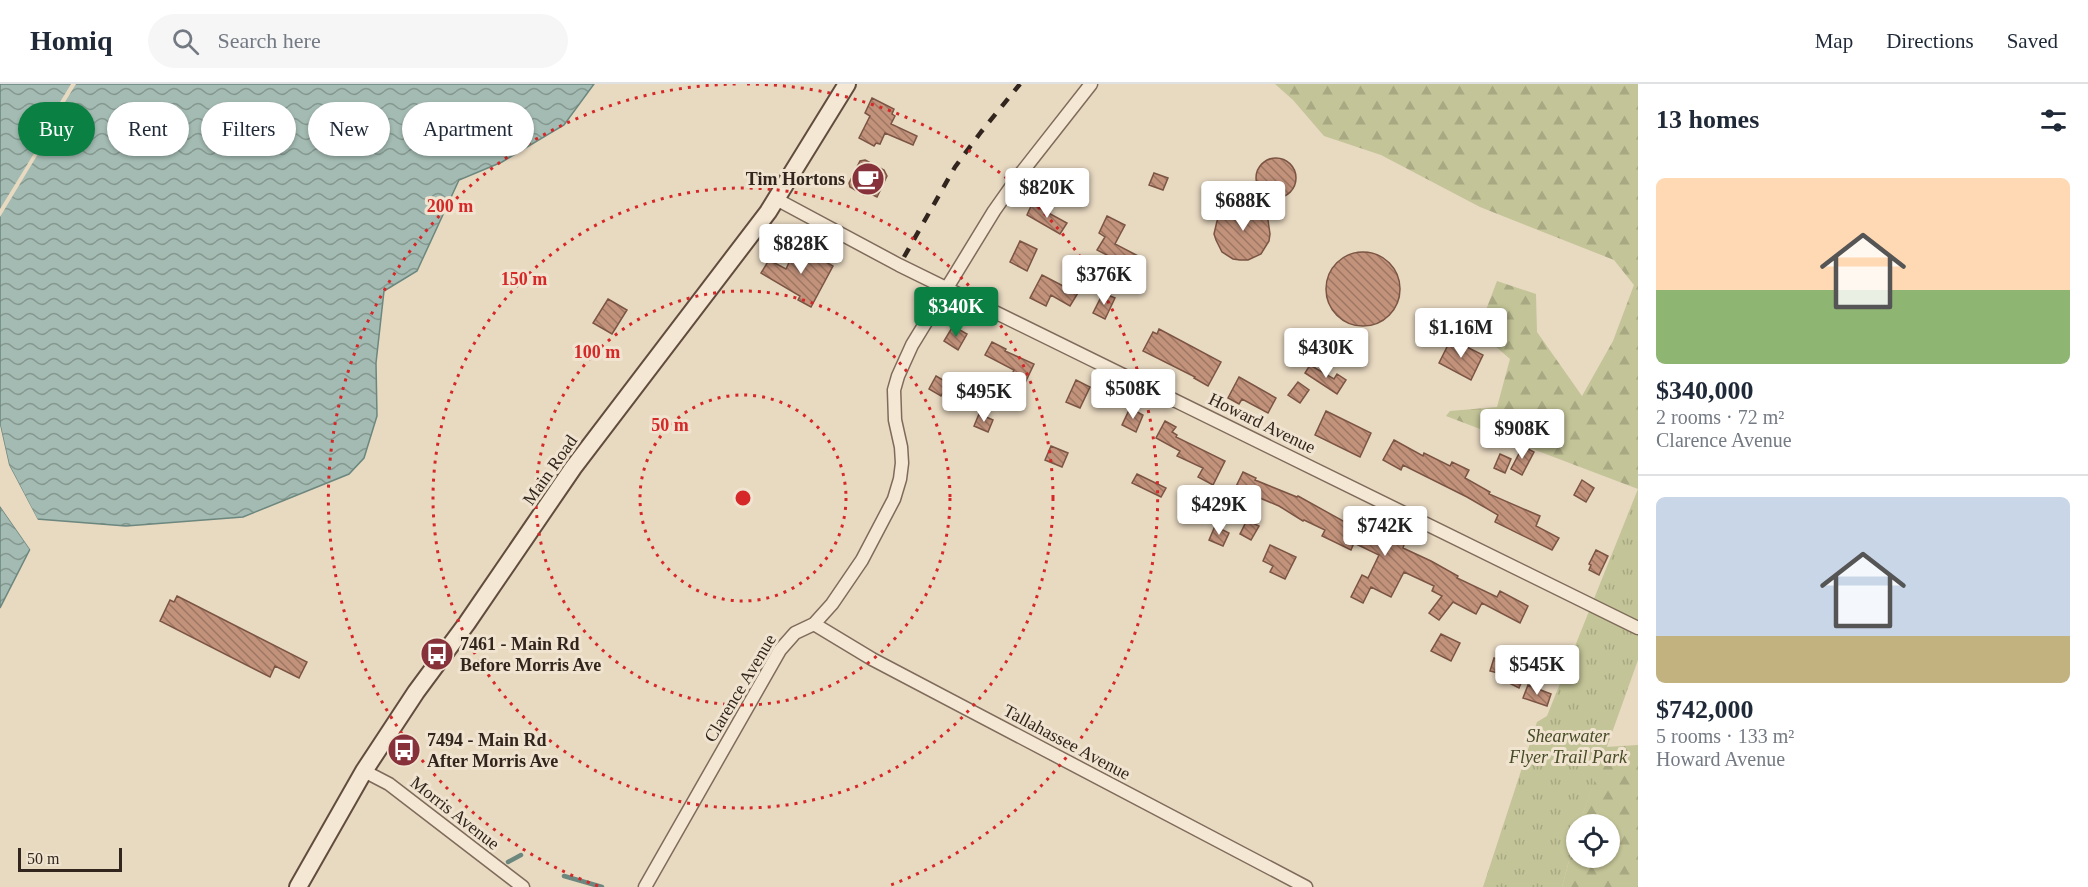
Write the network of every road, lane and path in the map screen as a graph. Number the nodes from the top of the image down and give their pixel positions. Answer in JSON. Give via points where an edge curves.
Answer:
{"nodes":[{"id":1,"x":847,"y":84,"type":"edge"},
{"id":2,"x":1091,"y":84,"type":"edge"},
{"id":3,"x":776,"y":199,"type":"junction"},
{"id":4,"x":946,"y":288,"type":"junction"},
{"id":5,"x":814,"y":624,"type":"junction"},
{"id":6,"x":1638,"y":628,"type":"edge"},
{"id":7,"x":363,"y":771,"type":"junction"},
{"id":8,"x":298,"y":887,"type":"edge"},
{"id":9,"x":523,"y":887,"type":"edge"},
{"id":10,"x":645,"y":887,"type":"edge"},
{"id":11,"x":1306,"y":887,"type":"edge"}],
"edges":[{"from":1,"to":3,"type":"main road","name":"Main Road"},
{"from":2,"to":4,"type":"street","name":"Clarence Avenue","via":[[1018,177]]},
{"from":3,"to":4,"type":"street","name":"Howard Avenue"},
{"from":3,"to":7,"type":"main road","name":"Main Road","via":[[573,468]]},
{"from":4,"to":5,"type":"street","name":"Clarence Avenue","via":[[898,376],[893,405],[902,463],[894,499],[862,560]]},
{"from":4,"to":6,"type":"street","name":"Howard Avenue"},
{"from":5,"to":10,"type":"street","name":"Clarence Avenue","via":[[795,633],[780,650]]},
{"from":5,"to":11,"type":"street","name":"Tallahassee Avenue","via":[[882,665]]},
{"from":7,"to":8,"type":"main road","name":"Main Road"},
{"from":7,"to":9,"type":"street","name":"Morris Avenue","via":[[389,784]]}]}
